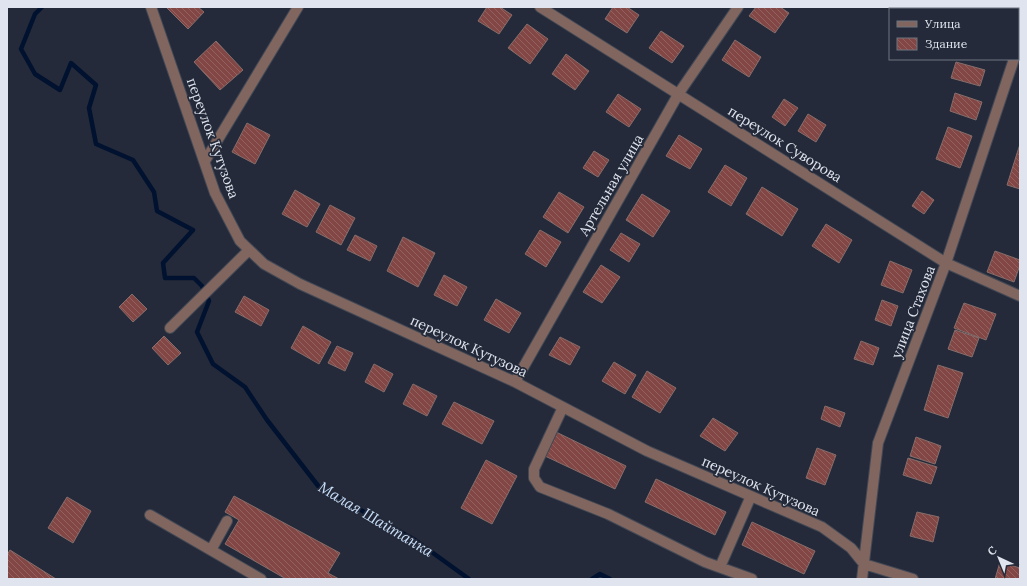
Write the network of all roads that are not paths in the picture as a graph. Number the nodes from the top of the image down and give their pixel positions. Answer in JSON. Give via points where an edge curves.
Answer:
{"nodes":[{"id":1,"x":150,"y":7,"type":"edge"},
{"id":2,"x":298,"y":7,"type":"edge"},
{"id":3,"x":540,"y":7,"type":"edge"},
{"id":4,"x":738,"y":7,"type":"edge"},
{"id":5,"x":1014,"y":60,"type":"edge"},
{"id":6,"x":679,"y":93,"type":"junction"},
{"id":7,"x":205,"y":161,"type":"junction"},
{"id":8,"x":250,"y":250,"type":"junction"},
{"id":9,"x":946,"y":263,"type":"junction"},
{"id":10,"x":1020,"y":296,"type":"edge"},
{"id":11,"x":170,"y":328,"type":"dead end"},
{"id":12,"x":515,"y":382,"type":"junction"},
{"id":13,"x":563,"y":407,"type":"junction"},
{"id":14,"x":751,"y":496,"type":"junction"},
{"id":15,"x":150,"y":515,"type":"dead end"},
{"id":16,"x":227,"y":521,"type":"dead end"},
{"id":17,"x":211,"y":550,"type":"junction"},
{"id":18,"x":864,"y":564,"type":"junction"},
{"id":19,"x":720,"y":567,"type":"junction"},
{"id":20,"x":261,"y":579,"type":"edge"},
{"id":21,"x":752,"y":579,"type":"edge"},
{"id":22,"x":862,"y":579,"type":"edge"},
{"id":23,"x":913,"y":579,"type":"edge"}],
"edges":[{"from":1,"to":7,"type":"street","name":"переулок Кутузова"},
{"from":2,"to":7,"type":"street"},
{"from":3,"to":6,"type":"street","name":"переулок Суворова"},
{"from":4,"to":6,"type":"street","name":"Артельная улица"},
{"from":5,"to":9,"type":"street","name":"улица Стахова"},
{"from":6,"to":9,"type":"street","name":"переулок Суворова"},
{"from":6,"to":12,"type":"street","name":"Артельная улица"},
{"from":7,"to":8,"type":"street","name":"переулок Кутузова","via":[[215,193],[240,241]]},
{"from":8,"to":11,"type":"street"},
{"from":8,"to":12,"type":"street","name":"переулок Кутузова","via":[[264,264],[300,284]]},
{"from":9,"to":10,"type":"street","name":"переулок Суворова"},
{"from":9,"to":18,"type":"street","name":"улица Стахова","via":[[878,443]]},
{"from":12,"to":13,"type":"street","name":"переулок Кутузова"},
{"from":13,"to":14,"type":"street","name":"переулок Кутузова","via":[[647,451]]},
{"from":13,"to":19,"type":"street","via":[[534,469],[534,478],[540,487],[608,514]]},
{"from":14,"to":18,"type":"street","name":"переулок Кутузова","via":[[822,527],[851,548]]},
{"from":14,"to":19,"type":"street"},
{"from":15,"to":17,"type":"street"},
{"from":16,"to":17,"type":"street"},
{"from":17,"to":20,"type":"street"},
{"from":18,"to":22,"type":"street","name":"улица Стахова"},
{"from":18,"to":23,"type":"street"},
{"from":19,"to":21,"type":"street"}]}
